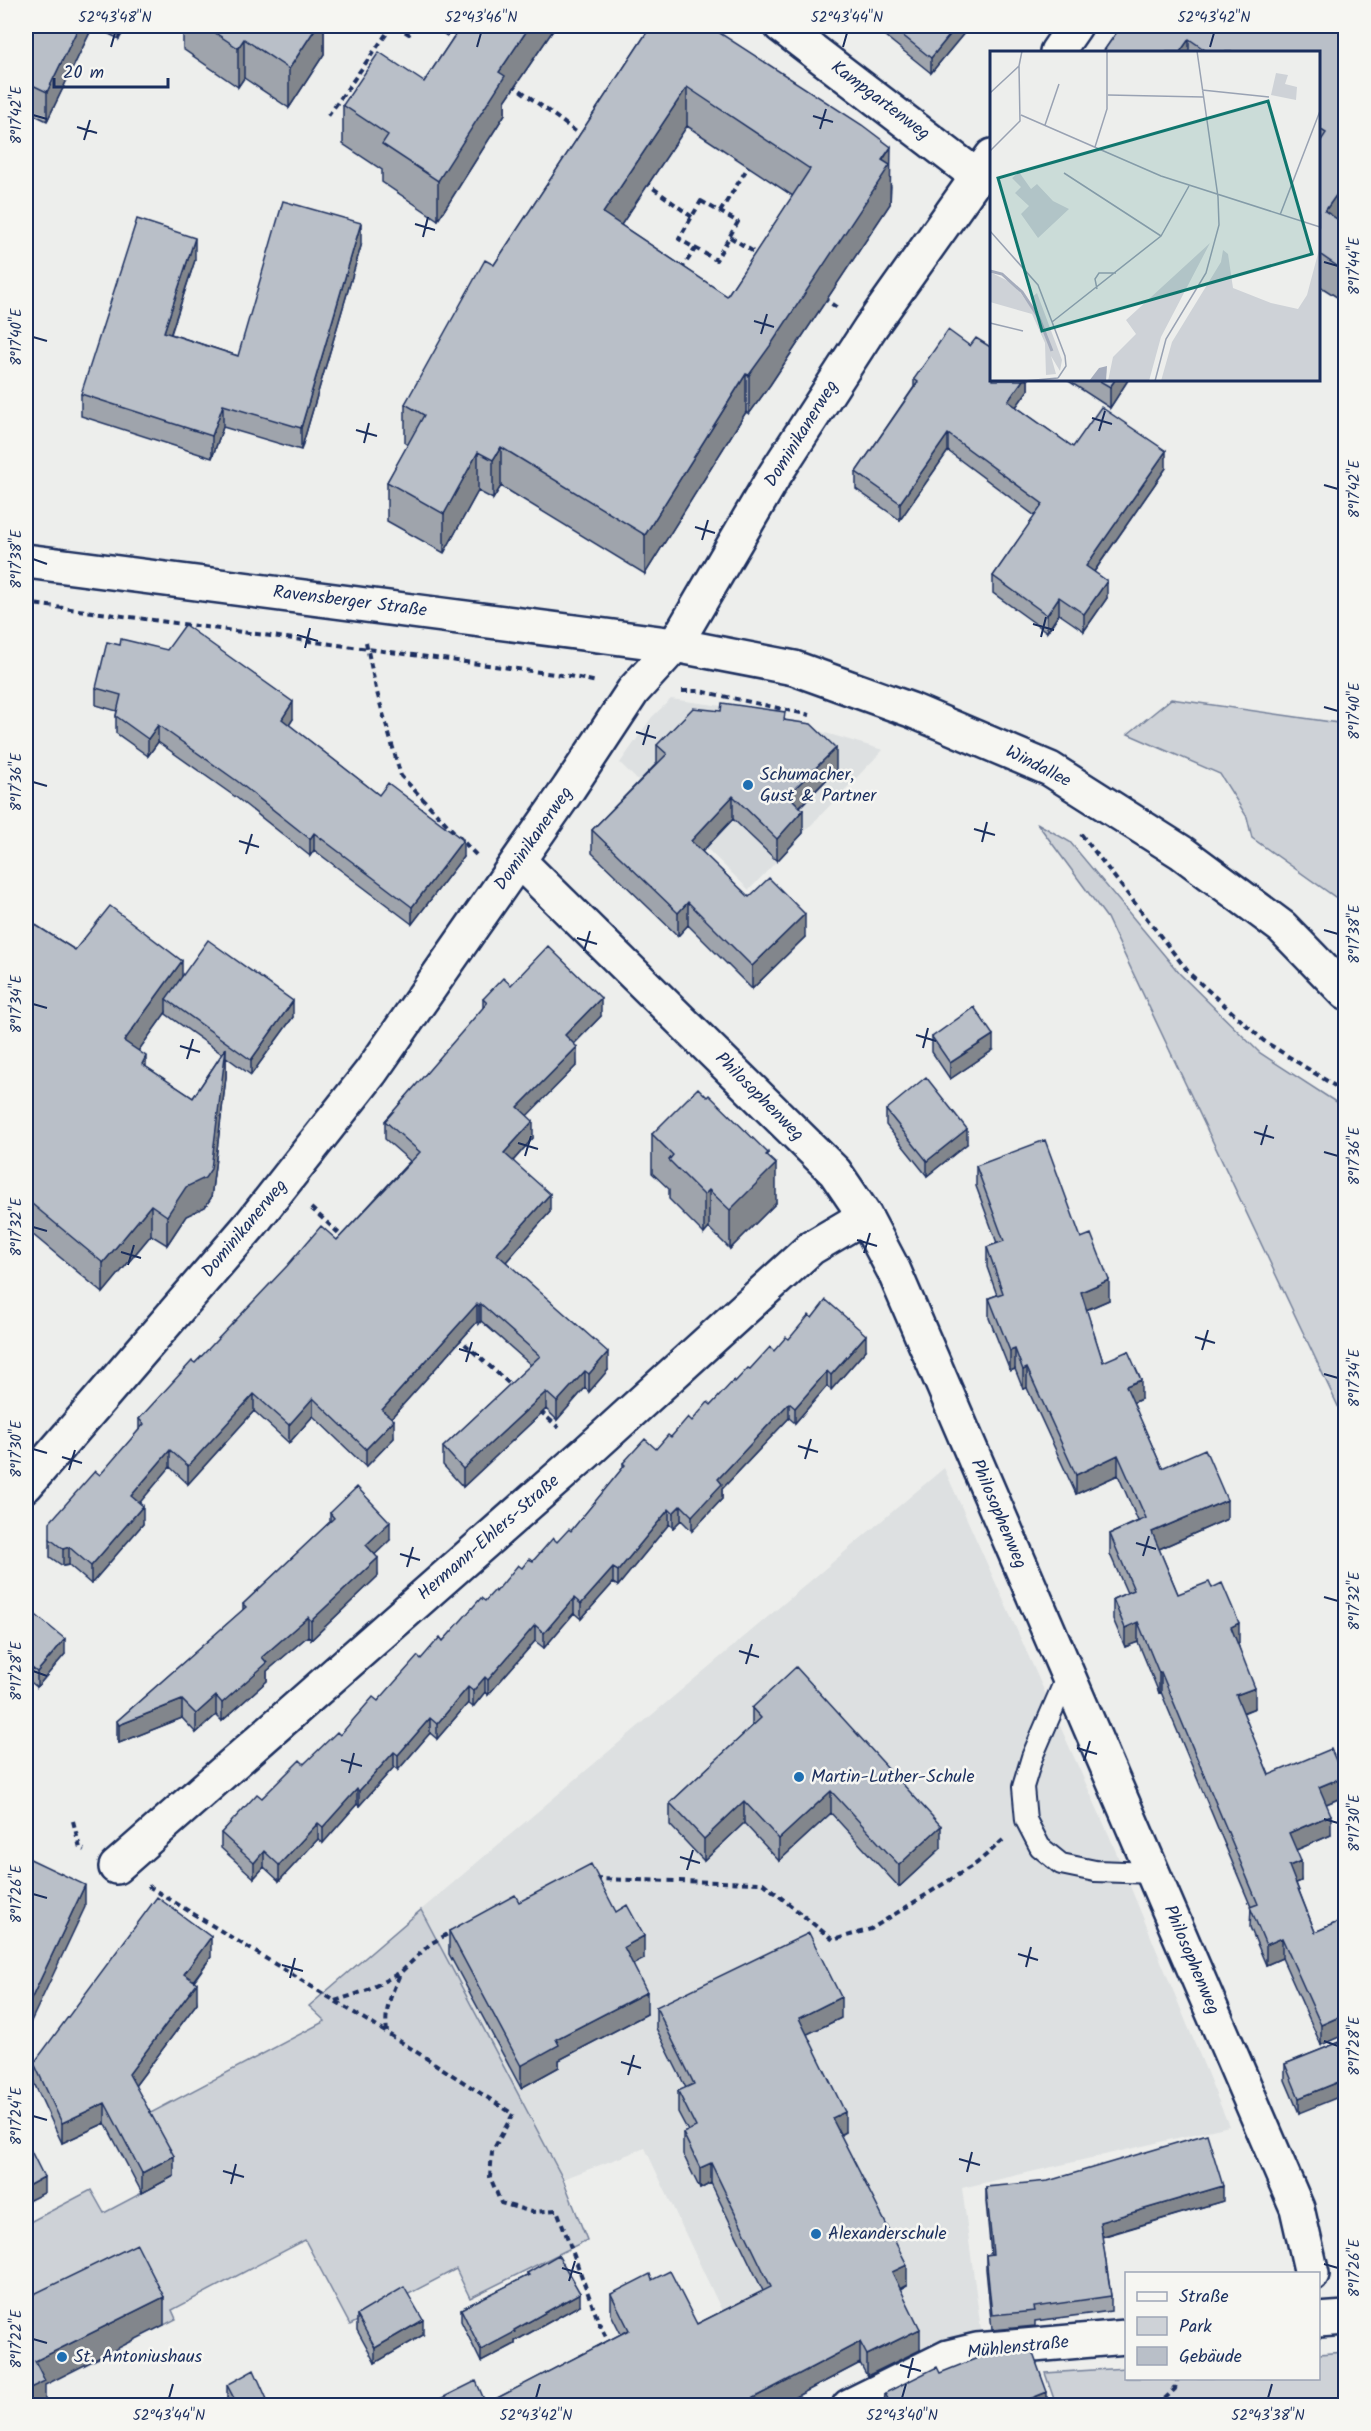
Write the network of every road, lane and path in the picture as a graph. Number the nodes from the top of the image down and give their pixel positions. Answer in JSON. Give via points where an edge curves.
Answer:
{"nodes":[{"id":1,"x":394,"y":26,"type":"edge"},
{"id":2,"x":415,"y":26,"type":"edge"},
{"id":3,"x":435,"y":26,"type":"edge"},
{"id":4,"x":781,"y":26,"type":"edge"},
{"id":5,"x":1074,"y":26,"type":"edge"},
{"id":6,"x":462,"y":46,"type":"edge"},
{"id":7,"x":1058,"y":51,"type":"edge"},
{"id":8,"x":506,"y":80,"type":"edge"},
{"id":9,"x":328,"y":116,"type":"dead end"},
{"id":10,"x":589,"y":141,"type":"edge"},
{"id":11,"x":751,"y":163,"type":"edge"},
{"id":12,"x":985,"y":166,"type":"edge"},
{"id":13,"x":636,"y":175,"type":"edge"},
{"id":14,"x":720,"y":212,"type":"junction"},
{"id":15,"x":692,"y":217,"type":"junction"},
{"id":16,"x":730,"y":237,"type":"junction"},
{"id":17,"x":695,"y":249,"type":"junction"},
{"id":18,"x":760,"y":256,"type":"edge"},
{"id":19,"x":675,"y":279,"type":"edge"},
{"id":20,"x":820,"y":296,"type":"edge"},
{"id":21,"x":870,"y":328,"type":"junction"},
{"id":22,"x":26,"y":561,"type":"edge"},
{"id":23,"x":26,"y":603,"type":"edge"},
{"id":24,"x":358,"y":603,"type":"junction"},
{"id":25,"x":675,"y":645,"type":"junction"},
{"id":26,"x":368,"y":650,"type":"junction"},
{"id":27,"x":633,"y":691,"type":"junction"},
{"id":28,"x":821,"y":717,"type":"dead end"},
{"id":29,"x":1078,"y":830,"type":"dead end"},
{"id":30,"x":511,"y":872,"type":"junction"},
{"id":31,"x":1346,"y":993,"type":"edge"},
{"id":32,"x":1346,"y":1093,"type":"edge"},
{"id":33,"x":283,"y":1184,"type":"junction"},
{"id":34,"x":865,"y":1216,"type":"junction"},
{"id":35,"x":346,"y":1239,"type":"edge"},
{"id":36,"x":453,"y":1334,"type":"edge"},
{"id":37,"x":515,"y":1389,"type":"edge"},
{"id":38,"x":533,"y":1405,"type":"edge"},
{"id":39,"x":587,"y":1452,"type":"junction"},
{"id":40,"x":26,"y":1485,"type":"edge"},
{"id":41,"x":1067,"y":1676,"type":"junction"},
{"id":42,"x":1026,"y":1820,"type":"junction"},
{"id":43,"x":116,"y":1867,"type":"joint"},
{"id":44,"x":1154,"y":1873,"type":"junction"},
{"id":45,"x":594,"y":1879,"type":"edge"},
{"id":46,"x":455,"y":1929,"type":"edge"},
{"id":47,"x":401,"y":1972,"type":"junction"},
{"id":48,"x":335,"y":2001,"type":"junction"},
{"id":49,"x":387,"y":2033,"type":"junction"},
{"id":50,"x":1312,"y":2272,"type":"edge"},
{"id":51,"x":1346,"y":2318,"type":"edge"},
{"id":52,"x":1320,"y":2320,"type":"edge"},
{"id":53,"x":1125,"y":2337,"type":"edge"},
{"id":54,"x":614,"y":2354,"type":"edge"},
{"id":55,"x":1178,"y":2380,"type":"edge"},
{"id":56,"x":849,"y":2406,"type":"edge"},
{"id":57,"x":1157,"y":2406,"type":"edge"}],
"edges":[{"from":1,"to":2,"type":"path","via":[[409,34]]},
{"from":1,"to":9,"type":"path"},
{"from":3,"to":6,"type":"path"},
{"from":4,"to":12,"type":"street","name":"Kampgartenweg"},
{"from":5,"to":7,"type":"street"},
{"from":8,"to":10,"type":"path"},
{"from":11,"to":14,"type":"path"},
{"from":12,"to":21,"type":"street","name":"Dominikanerweg"},
{"from":13,"to":15,"type":"path"},
{"from":14,"to":15,"type":"path","via":[[701,201]]},
{"from":14,"to":16,"type":"path","via":[[738,222]]},
{"from":15,"to":17,"type":"path","via":[[679,239]]},
{"from":16,"to":17,"type":"path","via":[[716,260]]},
{"from":16,"to":18,"type":"path"},
{"from":17,"to":19,"type":"path"},
{"from":20,"to":21,"type":"path"},
{"from":21,"to":25,"type":"street","name":"Dominikanerweg","via":[[774,476]]},
{"from":22,"to":24,"type":"street","name":"Ravensberger Straße"},
{"from":23,"to":26,"type":"path"},
{"from":24,"to":25,"type":"street","name":"Ravensberger Straße"},
{"from":24,"to":26,"type":"path"},
{"from":25,"to":27,"type":"street","name":"Dominikanerweg"},
{"from":25,"to":31,"type":"street","name":"Windallee","via":[[794,668],[911,710],[1050,770],[1181,852],[1282,927]]},
{"from":26,"to":27,"type":"path","via":[[569,676]]},
{"from":26,"to":30,"type":"path","via":[[401,776]]},
{"from":27,"to":28,"type":"path","via":[[700,692]]},
{"from":27,"to":30,"type":"street","name":"Dominikanerweg"},
{"from":29,"to":32,"type":"path","via":[[1190,974],[1264,1041]]},
{"from":30,"to":33,"type":"street","name":"Dominikanerweg","via":[[371,1072]]},
{"from":30,"to":34,"type":"street","name":"Philosophenweg","via":[[835,1172]]},
{"from":33,"to":35,"type":"path"},
{"from":33,"to":40,"type":"street","name":"Dominikanerweg"},
{"from":34,"to":39,"type":"street","name":"Hermann-Ehlers-Straße","via":[[811,1248]]},
{"from":34,"to":41,"type":"street","name":"Philosophenweg","via":[[894,1271]]},
{"from":36,"to":37,"type":"path"},
{"from":38,"to":39,"type":"path"},
{"from":39,"to":43,"type":"street","name":"Hermann-Ehlers-Straße"},
{"from":41,"to":42,"type":"lane","via":[[1023,1787]]},
{"from":41,"to":44,"type":"street","name":"Philosophenweg"},
{"from":42,"to":44,"type":"lane","via":[[1041,1847],[1061,1864]]},
{"from":42,"to":45,"type":"path","via":[[977,1863],[872,1929],[833,1940],[763,1883]]},
{"from":43,"to":48,"type":"path"},
{"from":44,"to":50,"type":"street","name":"Philosophenweg","via":[[1297,2208]]},
{"from":46,"to":47,"type":"path","via":[[430,1944]]},
{"from":47,"to":48,"type":"path","via":[[368,1990]]},
{"from":47,"to":49,"type":"path","via":[[388,2000]]},
{"from":48,"to":49,"type":"path"},
{"from":49,"to":54,"type":"path","via":[[513,2115],[492,2152],[490,2177],[501,2203],[532,2212],[557,2210]]},
{"from":51,"to":52,"type":"street"},
{"from":53,"to":56,"type":"street","name":"Mühlenstraße","via":[[977,2350],[948,2357]]},
{"from":55,"to":57,"type":"path","via":[[1175,2389]]}]}
